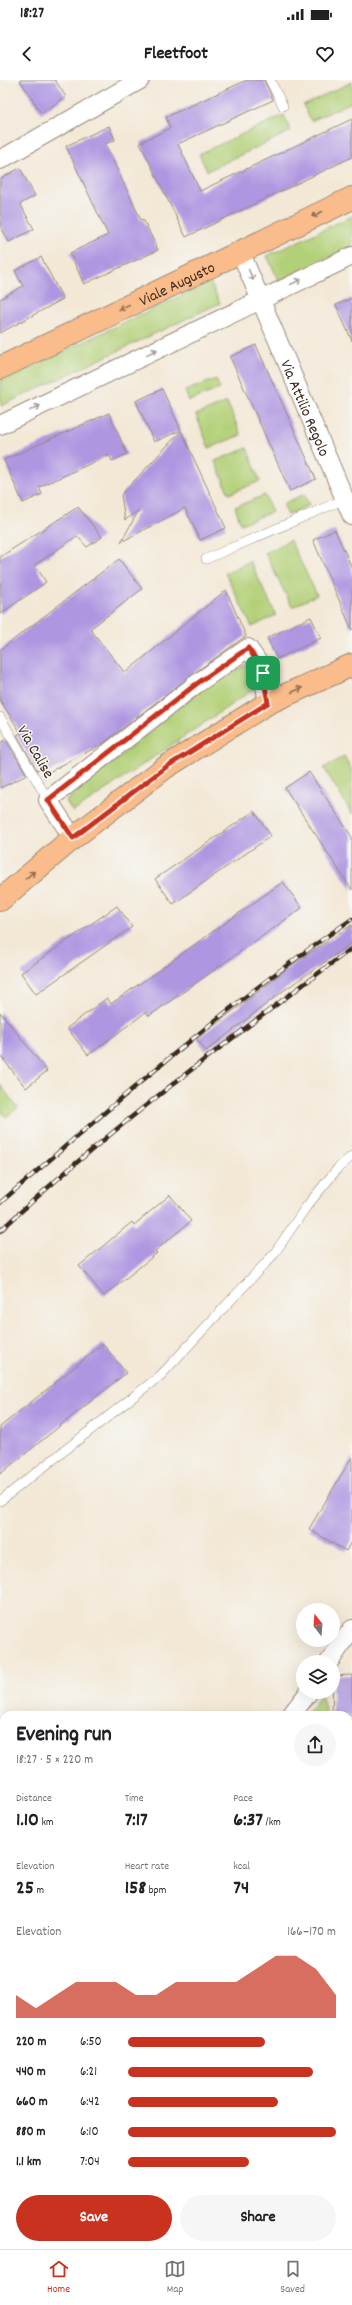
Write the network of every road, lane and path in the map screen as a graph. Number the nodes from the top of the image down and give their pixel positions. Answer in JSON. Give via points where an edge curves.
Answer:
{"nodes":[{"id":1,"x":140,"y":80,"type":"edge"},
{"id":2,"x":270,"y":80,"type":"edge"},
{"id":3,"x":283,"y":106,"type":"dead end"},
{"id":4,"x":0,"y":160,"type":"edge"},
{"id":5,"x":352,"y":198,"type":"edge"},
{"id":6,"x":240,"y":251,"type":"junction"},
{"id":7,"x":352,"y":256,"type":"edge"},
{"id":8,"x":261,"y":299,"type":"junction"},
{"id":9,"x":0,"y":368,"type":"edge"},
{"id":10,"x":0,"y":425,"type":"edge"},
{"id":11,"x":345,"y":499,"type":"junction"},
{"id":12,"x":352,"y":516,"type":"edge"},
{"id":13,"x":206,"y":559,"type":"dead end"},
{"id":14,"x":352,"y":665,"type":"edge"},
{"id":15,"x":268,"y":703,"type":"junction"},
{"id":16,"x":0,"y":717,"type":"edge"},
{"id":17,"x":48,"y":800,"type":"junction"},
{"id":18,"x":73,"y":838,"type":"junction"},
{"id":19,"x":0,"y":900,"type":"edge"},
{"id":20,"x":352,"y":1156,"type":"edge"},
{"id":21,"x":0,"y":1501,"type":"edge"},
{"id":22,"x":352,"y":1629,"type":"edge"},
{"id":23,"x":334,"y":1655,"type":"edge"},
{"id":24,"x":304,"y":1699,"type":"edge"},
{"id":25,"x":294,"y":1711,"type":"edge"}],
"edges":[{"from":1,"to":4,"type":"street"},
{"from":2,"to":3,"type":"lane"},
{"from":5,"to":6,"type":"main road","name":"Viale Augusto","one_way":true},
{"from":6,"to":8,"type":"street","name":"Via Attilio Regolo","one_way":true},
{"from":6,"to":9,"type":"main road","name":"Viale Augusto","one_way":true},
{"from":8,"to":7,"type":"street","one_way":true},
{"from":10,"to":8,"type":"street","one_way":true},
{"from":8,"to":11,"type":"street","name":"Via Attilio Regolo"},
{"from":11,"to":12,"type":"street","name":"Via Attilio Regolo"},
{"from":11,"to":13,"type":"lane"},
{"from":15,"to":14,"type":"main road","one_way":true},
{"from":15,"to":17,"type":"street","via":[[262,668],[248,648],[195,685]]},
{"from":15,"to":18,"type":"main road","via":[[166,767]]},
{"from":16,"to":17,"type":"lane","name":"Via Calise"},
{"from":17,"to":18,"type":"street"},
{"from":19,"to":18,"type":"main road","one_way":true},
{"from":20,"to":21,"type":"lane","via":[[338,1168],[306,1207],[274,1254],[161,1375]]},
{"from":22,"to":23,"type":"street"},
{"from":24,"to":25,"type":"street"}]}
